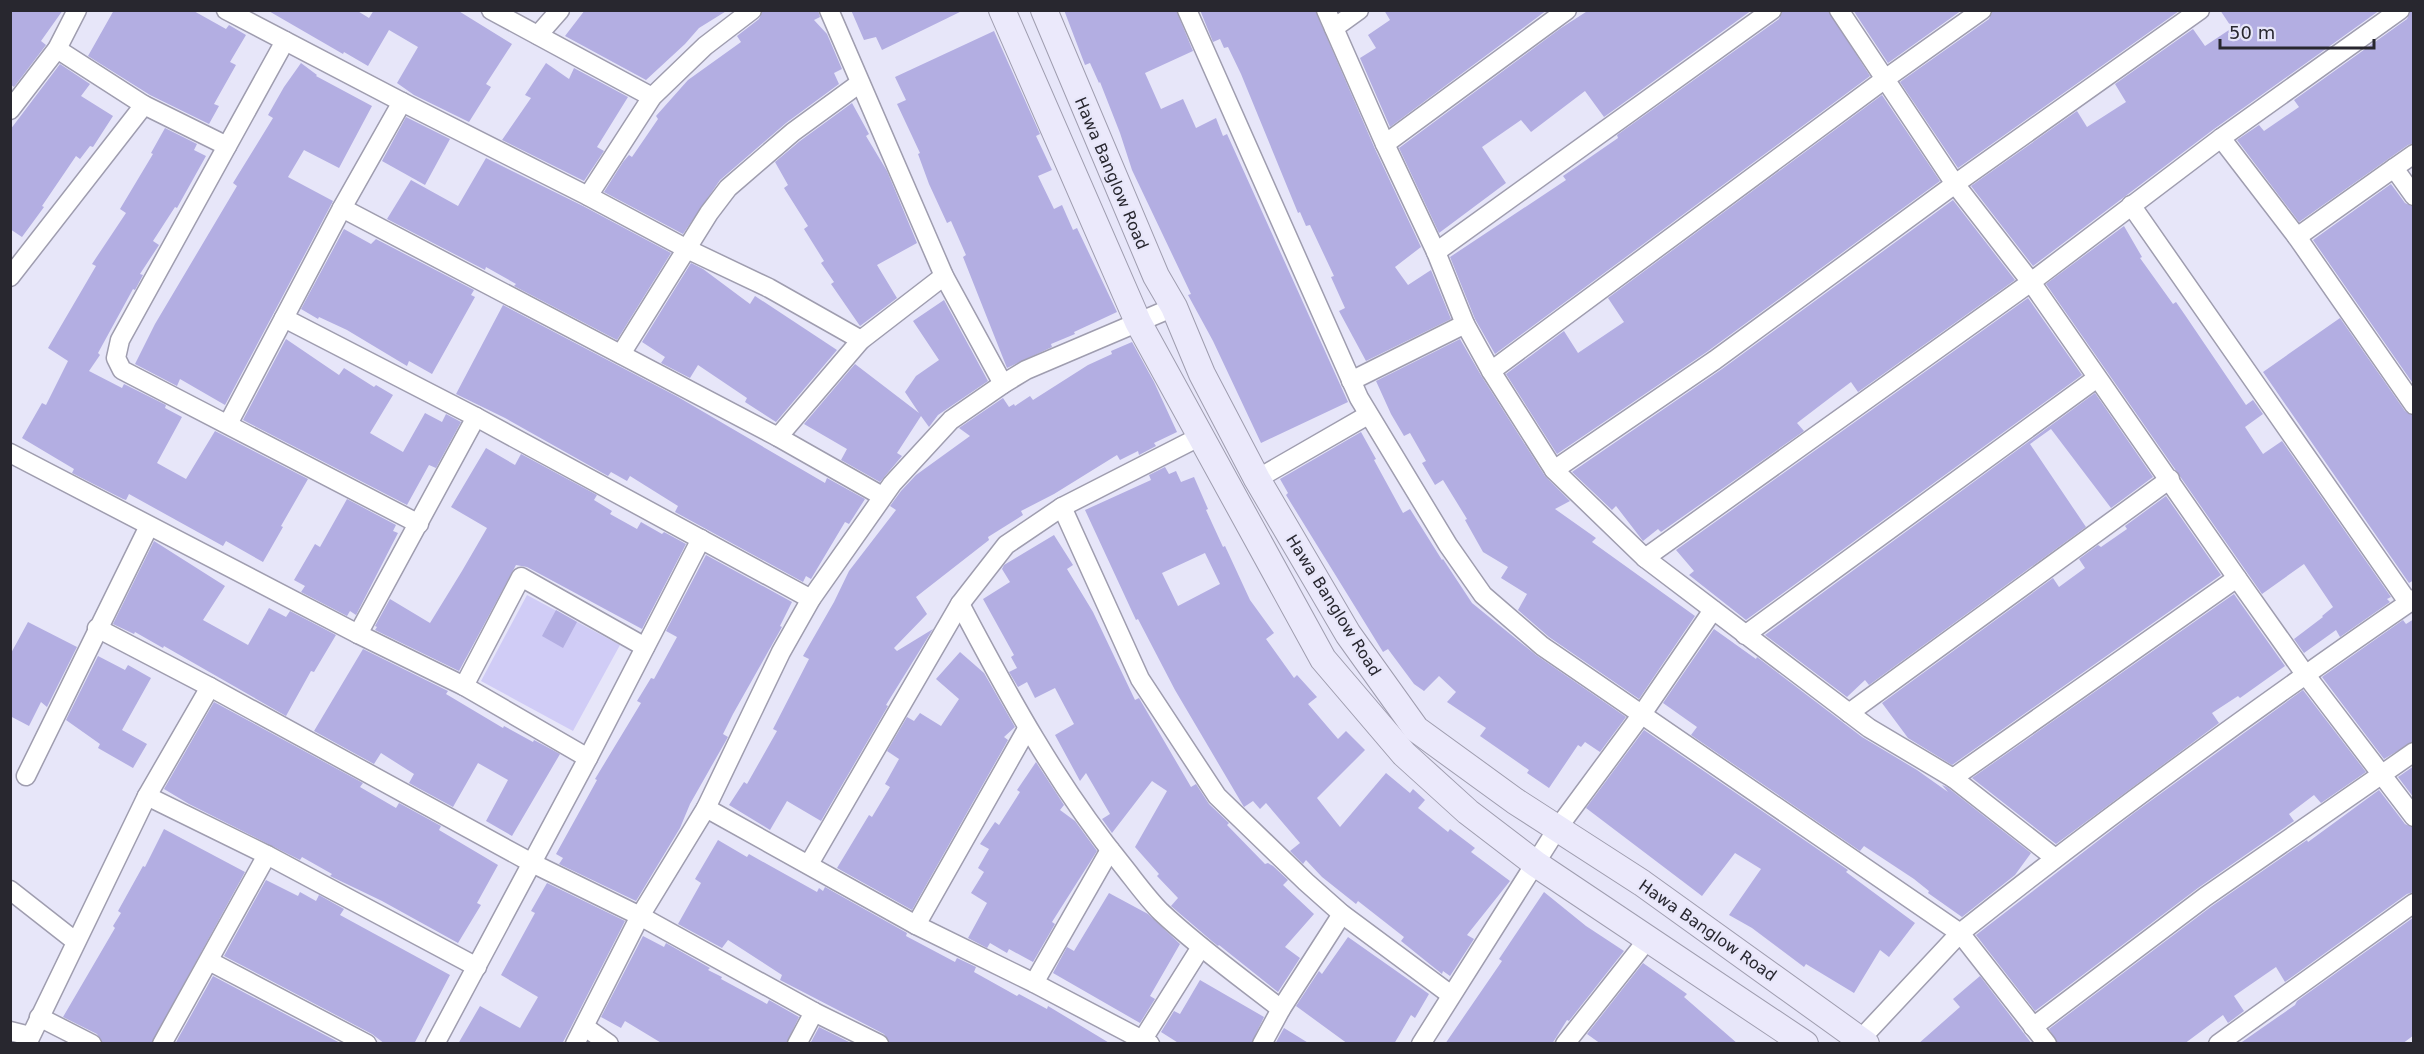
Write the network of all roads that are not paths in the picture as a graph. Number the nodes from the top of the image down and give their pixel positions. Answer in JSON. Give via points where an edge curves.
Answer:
{"nodes":[{"id":1,"x":77,"y":10,"type":"edge"},
{"id":2,"x":226,"y":10,"type":"edge"},
{"id":3,"x":491,"y":10,"type":"edge"},
{"id":4,"x":560,"y":10,"type":"edge"},
{"id":5,"x":752,"y":10,"type":"edge"},
{"id":6,"x":829,"y":10,"type":"edge"},
{"id":7,"x":1002,"y":10,"type":"edge"},
{"id":8,"x":1044,"y":10,"type":"edge"},
{"id":9,"x":1187,"y":10,"type":"edge"},
{"id":10,"x":1326,"y":10,"type":"edge"},
{"id":11,"x":1359,"y":10,"type":"edge"},
{"id":12,"x":1567,"y":10,"type":"edge"},
{"id":13,"x":1772,"y":10,"type":"edge"},
{"id":14,"x":1839,"y":10,"type":"edge"},
{"id":15,"x":1982,"y":10,"type":"edge"},
{"id":16,"x":2200,"y":10,"type":"edge"},
{"id":17,"x":2400,"y":10,"type":"edge"},
{"id":18,"x":1334,"y":28,"type":"junction"},
{"id":19,"x":538,"y":35,"type":"junction"},
{"id":20,"x":285,"y":40,"type":"junction"},
{"id":21,"x":57,"y":49,"type":"junction"},
{"id":22,"x":1885,"y":79,"type":"junction"},
{"id":23,"x":860,"y":83,"type":"junction"},
{"id":24,"x":652,"y":98,"type":"junction"},
{"id":25,"x":402,"y":102,"type":"junction"},
{"id":26,"x":12,"y":105,"type":"edge"},
{"id":27,"x":144,"y":105,"type":"junction"},
{"id":28,"x":2221,"y":138,"type":"junction"},
{"id":29,"x":1385,"y":144,"type":"junction"},
{"id":30,"x":227,"y":146,"type":"junction"},
{"id":31,"x":2414,"y":154,"type":"edge"},
{"id":32,"x":2394,"y":168,"type":"junction"},
{"id":33,"x":1955,"y":184,"type":"junction"},
{"id":34,"x":588,"y":196,"type":"junction"},
{"id":35,"x":2414,"y":196,"type":"edge"},
{"id":36,"x":2131,"y":205,"type":"junction"},
{"id":37,"x":342,"y":208,"type":"junction"},
{"id":38,"x":2297,"y":237,"type":"junction"},
{"id":39,"x":687,"y":249,"type":"junction"},
{"id":40,"x":1436,"y":252,"type":"junction"},
{"id":41,"x":944,"y":276,"type":"junction"},
{"id":42,"x":10,"y":277,"type":"edge"},
{"id":43,"x":2031,"y":282,"type":"junction"},
{"id":44,"x":1174,"y":307,"type":"junction"},
{"id":45,"x":284,"y":318,"type":"junction"},
{"id":46,"x":1138,"y":322,"type":"junction"},
{"id":47,"x":1464,"y":324,"type":"junction"},
{"id":48,"x":861,"y":340,"type":"junction"},
{"id":49,"x":621,"y":354,"type":"junction"},
{"id":50,"x":1491,"y":371,"type":"junction"},
{"id":51,"x":2097,"y":378,"type":"junction"},
{"id":52,"x":1351,"y":381,"type":"junction"},
{"id":53,"x":1003,"y":384,"type":"junction"},
{"id":54,"x":2414,"y":405,"type":"edge"},
{"id":55,"x":1368,"y":415,"type":"junction"},
{"id":56,"x":476,"y":417,"type":"junction"},
{"id":57,"x":228,"y":424,"type":"junction"},
{"id":58,"x":778,"y":436,"type":"junction"},
{"id":59,"x":1202,"y":436,"type":"junction"},
{"id":60,"x":10,"y":453,"type":"edge"},
{"id":61,"x":1554,"y":470,"type":"junction"},
{"id":62,"x":1257,"y":479,"type":"junction"},
{"id":63,"x":2170,"y":479,"type":"junction"},
{"id":64,"x":882,"y":496,"type":"junction"},
{"id":65,"x":1062,"y":507,"type":"junction"},
{"id":66,"x":419,"y":524,"type":"junction"},
{"id":67,"x":149,"y":526,"type":"junction"},
{"id":68,"x":701,"y":539,"type":"junction"},
{"id":69,"x":1645,"y":558,"type":"junction"},
{"id":70,"x":2237,"y":578,"type":"junction"},
{"id":71,"x":811,"y":599,"type":"junction"},
{"id":72,"x":2411,"y":600,"type":"edge"},
{"id":73,"x":960,"y":604,"type":"junction"},
{"id":74,"x":1713,"y":610,"type":"junction"},
{"id":75,"x":97,"y":628,"type":"junction"},
{"id":76,"x":358,"y":634,"type":"junction"},
{"id":77,"x":1745,"y":635,"type":"junction"},
{"id":78,"x":645,"y":648,"type":"junction"},
{"id":79,"x":2305,"y":674,"type":"junction"},
{"id":80,"x":464,"y":686,"type":"junction"},
{"id":81,"x":210,"y":687,"type":"junction"},
{"id":82,"x":1849,"y":713,"type":"junction"},
{"id":83,"x":1642,"y":714,"type":"junction"},
{"id":84,"x":1027,"y":729,"type":"junction"},
{"id":85,"x":2414,"y":752,"type":"edge"},
{"id":86,"x":588,"y":758,"type":"junction"},
{"id":87,"x":2382,"y":774,"type":"junction"},
{"id":88,"x":26,"y":776,"type":"dead end"},
{"id":89,"x":1953,"y":778,"type":"junction"},
{"id":90,"x":147,"y":796,"type":"junction"},
{"id":91,"x":706,"y":808,"type":"junction"},
{"id":92,"x":2414,"y":817,"type":"edge"},
{"id":93,"x":1557,"y":829,"type":"junction"},
{"id":94,"x":1110,"y":850,"type":"junction"},
{"id":95,"x":267,"y":855,"type":"junction"},
{"id":96,"x":2055,"y":858,"type":"junction"},
{"id":97,"x":532,"y":863,"type":"junction"},
{"id":98,"x":809,"y":864,"type":"junction"},
{"id":99,"x":1536,"y":864,"type":"junction"},
{"id":100,"x":10,"y":890,"type":"edge"},
{"id":101,"x":2414,"y":903,"type":"edge"},
{"id":102,"x":1342,"y":914,"type":"junction"},
{"id":103,"x":640,"y":916,"type":"junction"},
{"id":104,"x":916,"y":925,"type":"junction"},
{"id":105,"x":1960,"y":933,"type":"junction"},
{"id":106,"x":1648,"y":939,"type":"junction"},
{"id":107,"x":75,"y":942,"type":"junction"},
{"id":108,"x":1201,"y":947,"type":"junction"},
{"id":109,"x":209,"y":961,"type":"junction"},
{"id":110,"x":477,"y":967,"type":"junction"},
{"id":111,"x":1034,"y":982,"type":"junction"},
{"id":112,"x":1451,"y":995,"type":"junction"},
{"id":113,"x":1281,"y":1009,"type":"junction"},
{"id":114,"x":814,"y":1012,"type":"junction"},
{"id":115,"x":39,"y":1017,"type":"junction"},
{"id":116,"x":2033,"y":1026,"type":"junction"},
{"id":117,"x":585,"y":1027,"type":"junction"},
{"id":118,"x":10,"y":1031,"type":"edge"},
{"id":119,"x":28,"y":1040,"type":"edge"},
{"id":120,"x":1146,"y":1041,"type":"edge"},
{"id":121,"x":1861,"y":1042,"type":"edge"},
{"id":122,"x":92,"y":1044,"type":"edge"},
{"id":123,"x":162,"y":1044,"type":"edge"},
{"id":124,"x":368,"y":1044,"type":"edge"},
{"id":125,"x":435,"y":1044,"type":"edge"},
{"id":126,"x":575,"y":1044,"type":"edge"},
{"id":127,"x":609,"y":1044,"type":"edge"},
{"id":128,"x":797,"y":1044,"type":"edge"},
{"id":129,"x":879,"y":1044,"type":"edge"},
{"id":130,"x":1262,"y":1044,"type":"edge"},
{"id":131,"x":1420,"y":1044,"type":"edge"},
{"id":132,"x":1565,"y":1044,"type":"edge"},
{"id":133,"x":1805,"y":1044,"type":"edge"},
{"id":134,"x":2047,"y":1044,"type":"edge"},
{"id":135,"x":2218,"y":1044,"type":"edge"}],
"edges":[{"from":1,"to":21,"type":"street"},
{"from":2,"to":20,"type":"street"},
{"from":3,"to":19,"type":"street"},
{"from":4,"to":19,"type":"street"},
{"from":5,"to":24,"type":"street","via":[[705,46]]},
{"from":6,"to":23,"type":"street"},
{"from":7,"to":46,"type":"street","name":"Hawa Banglow Road"},
{"from":8,"to":44,"type":"street","name":"Hawa Banglow Road","via":[[1156,276]]},
{"from":9,"to":52,"type":"street"},
{"from":10,"to":18,"type":"street"},
{"from":11,"to":18,"type":"street"},
{"from":12,"to":29,"type":"street"},
{"from":13,"to":40,"type":"street"},
{"from":14,"to":22,"type":"street"},
{"from":15,"to":22,"type":"street"},
{"from":16,"to":33,"type":"street"},
{"from":17,"to":28,"type":"street"},
{"from":18,"to":29,"type":"street"},
{"from":19,"to":24,"type":"street"},
{"from":20,"to":25,"type":"street"},
{"from":20,"to":30,"type":"street"},
{"from":21,"to":26,"type":"street"},
{"from":21,"to":27,"type":"street"},
{"from":22,"to":33,"type":"street"},
{"from":22,"to":50,"type":"street"},
{"from":23,"to":39,"type":"street","via":[[793,132],[728,188]]},
{"from":23,"to":41,"type":"street"},
{"from":24,"to":34,"type":"street"},
{"from":25,"to":34,"type":"street"},
{"from":25,"to":37,"type":"street"},
{"from":27,"to":30,"type":"street"},
{"from":27,"to":42,"type":"street"},
{"from":28,"to":36,"type":"street"},
{"from":28,"to":38,"type":"street"},
{"from":29,"to":40,"type":"street"},
{"from":30,"to":57,"type":"street","via":[[120,340],[116,358],[122,370]]},
{"from":31,"to":32,"type":"street"},
{"from":32,"to":35,"type":"street"},
{"from":32,"to":38,"type":"street"},
{"from":33,"to":43,"type":"street"},
{"from":33,"to":61,"type":"street","via":[[1715,360]]},
{"from":34,"to":39,"type":"street"},
{"from":36,"to":43,"type":"street"},
{"from":36,"to":72,"type":"street"},
{"from":37,"to":45,"type":"street"},
{"from":37,"to":49,"type":"street"},
{"from":38,"to":54,"type":"street"},
{"from":39,"to":48,"type":"street","via":[[769,288]]},
{"from":39,"to":49,"type":"street"},
{"from":40,"to":47,"type":"street"},
{"from":41,"to":48,"type":"street"},
{"from":41,"to":53,"type":"street"},
{"from":43,"to":51,"type":"street"},
{"from":43,"to":69,"type":"street"},
{"from":44,"to":46,"type":"street"},
{"from":44,"to":62,"type":"street","name":"Hawa Banglow Road","via":[[1202,374]]},
{"from":45,"to":56,"type":"street"},
{"from":45,"to":57,"type":"street"},
{"from":46,"to":53,"type":"street","via":[[1026,370]]},
{"from":46,"to":59,"type":"street","name":"Hawa Banglow Road"},
{"from":47,"to":50,"type":"street"},
{"from":47,"to":52,"type":"street"},
{"from":48,"to":58,"type":"street"},
{"from":49,"to":58,"type":"street"},
{"from":50,"to":61,"type":"street"},
{"from":51,"to":63,"type":"street"},
{"from":51,"to":77,"type":"street"},
{"from":52,"to":55,"type":"street"},
{"from":53,"to":64,"type":"street","via":[[951,420]]},
{"from":55,"to":62,"type":"street"},
{"from":55,"to":83,"type":"street","via":[[1483,595],[1542,645]]},
{"from":56,"to":66,"type":"street"},
{"from":56,"to":68,"type":"street"},
{"from":57,"to":66,"type":"street"},
{"from":58,"to":64,"type":"street"},
{"from":59,"to":65,"type":"street"},
{"from":59,"to":99,"type":"street","name":"Hawa Banglow Road","via":[[1323,659],[1404,754],[1468,812]]},
{"from":60,"to":67,"type":"street"},
{"from":61,"to":69,"type":"street"},
{"from":62,"to":93,"type":"street","name":"Hawa Banglow Road","via":[[1348,634],[1416,729]]},
{"from":63,"to":70,"type":"street"},
{"from":63,"to":82,"type":"street"},
{"from":64,"to":71,"type":"street"},
{"from":65,"to":73,"type":"street","via":[[1006,545]]},
{"from":65,"to":102,"type":"street","via":[[1140,679],[1217,796]]},
{"from":66,"to":76,"type":"street"},
{"from":67,"to":75,"type":"street"},
{"from":67,"to":76,"type":"street"},
{"from":68,"to":71,"type":"street"},
{"from":68,"to":78,"type":"street"},
{"from":69,"to":74,"type":"street"},
{"from":70,"to":79,"type":"street"},
{"from":70,"to":89,"type":"street"},
{"from":71,"to":91,"type":"street","via":[[780,652]]},
{"from":72,"to":79,"type":"street"},
{"from":73,"to":84,"type":"street"},
{"from":73,"to":98,"type":"street"},
{"from":74,"to":77,"type":"street"},
{"from":74,"to":83,"type":"street"},
{"from":75,"to":81,"type":"street"},
{"from":75,"to":88,"type":"street"},
{"from":76,"to":80,"type":"street"},
{"from":77,"to":82,"type":"street"},
{"from":78,"to":80,"type":"street","via":[[521,577]]},
{"from":78,"to":86,"type":"street"},
{"from":79,"to":87,"type":"street"},
{"from":79,"to":96,"type":"street"},
{"from":80,"to":86,"type":"street"},
{"from":81,"to":90,"type":"street"},
{"from":81,"to":97,"type":"street"},
{"from":82,"to":89,"type":"street"},
{"from":83,"to":93,"type":"street"},
{"from":83,"to":105,"type":"street"},
{"from":84,"to":94,"type":"street"},
{"from":84,"to":104,"type":"street"},
{"from":85,"to":87,"type":"street"},
{"from":86,"to":97,"type":"street"},
{"from":87,"to":92,"type":"street"},
{"from":87,"to":116,"type":"street","via":[[2205,897]]},
{"from":89,"to":96,"type":"street"},
{"from":90,"to":95,"type":"street"},
{"from":90,"to":107,"type":"street"},
{"from":91,"to":98,"type":"street"},
{"from":91,"to":103,"type":"street"},
{"from":93,"to":99,"type":"street"},
{"from":93,"to":121,"type":"street","name":"Hawa Banglow Road","via":[[1642,882]]},
{"from":94,"to":108,"type":"street","via":[[1159,910]]},
{"from":94,"to":111,"type":"street"},
{"from":95,"to":109,"type":"street"},
{"from":95,"to":110,"type":"street"},
{"from":96,"to":105,"type":"street"},
{"from":97,"to":103,"type":"street"},
{"from":97,"to":110,"type":"street"},
{"from":98,"to":104,"type":"street"},
{"from":99,"to":106,"type":"street","name":"Hawa Banglow Road"},
{"from":99,"to":112,"type":"street"},
{"from":100,"to":107,"type":"street"},
{"from":101,"to":135,"type":"street"},
{"from":102,"to":112,"type":"street"},
{"from":102,"to":113,"type":"street"},
{"from":103,"to":114,"type":"street"},
{"from":103,"to":117,"type":"street"},
{"from":104,"to":111,"type":"street"},
{"from":105,"to":116,"type":"street"},
{"from":105,"to":121,"type":"street"},
{"from":106,"to":132,"type":"street"},
{"from":106,"to":133,"type":"street","name":"Hawa Banglow Road"},
{"from":107,"to":115,"type":"street"},
{"from":108,"to":113,"type":"street"},
{"from":108,"to":120,"type":"street"},
{"from":109,"to":123,"type":"street"},
{"from":109,"to":124,"type":"street"},
{"from":110,"to":125,"type":"street"},
{"from":111,"to":120,"type":"street"},
{"from":112,"to":131,"type":"street"},
{"from":113,"to":130,"type":"street"},
{"from":114,"to":128,"type":"street"},
{"from":114,"to":129,"type":"street"},
{"from":115,"to":119,"type":"street"},
{"from":115,"to":122,"type":"street"},
{"from":116,"to":134,"type":"street"},
{"from":117,"to":126,"type":"street"},
{"from":117,"to":127,"type":"street"},
{"from":118,"to":119,"type":"street"}]}
